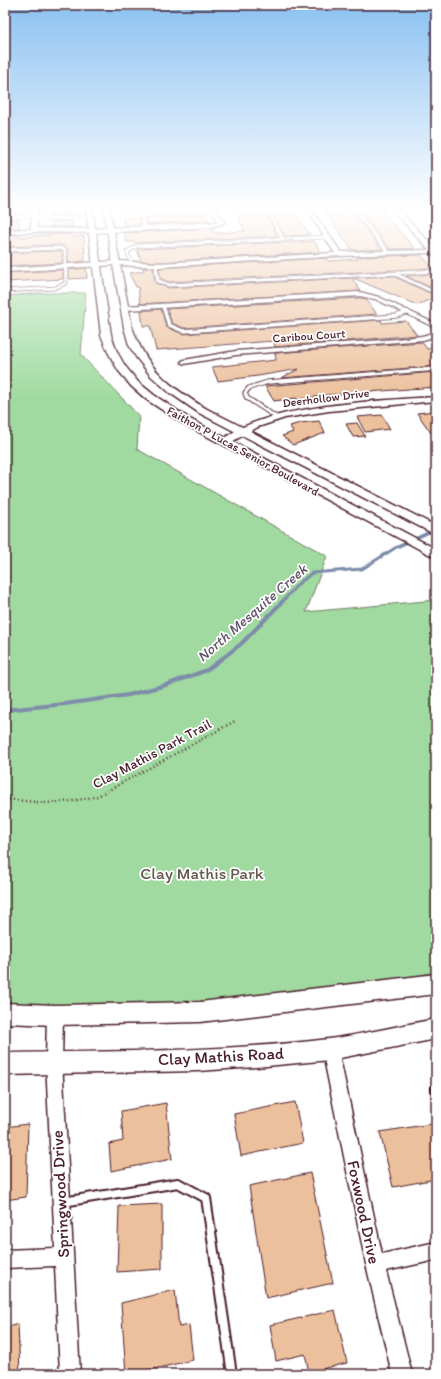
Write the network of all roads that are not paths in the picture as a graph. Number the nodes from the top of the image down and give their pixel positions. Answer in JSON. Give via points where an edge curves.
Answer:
{"nodes":[{"id":1,"x":67,"y":271,"type":"edge"},
{"id":2,"x":98,"y":271,"type":"edge"},
{"id":3,"x":118,"y":271,"type":"edge"},
{"id":4,"x":157,"y":271,"type":"edge"},
{"id":5,"x":431,"y":271,"type":"edge"},
{"id":6,"x":393,"y":274,"type":"junction"},
{"id":7,"x":5,"y":291,"type":"edge"},
{"id":8,"x":436,"y":293,"type":"edge"},
{"id":9,"x":163,"y":306,"type":"junction"},
{"id":10,"x":125,"y":308,"type":"junction"},
{"id":11,"x":408,"y":312,"type":"junction"},
{"id":12,"x":436,"y":326,"type":"edge"},
{"id":13,"x":436,"y":334,"type":"edge"},
{"id":14,"x":184,"y":362,"type":"dead end"},
{"id":15,"x":436,"y":369,"type":"edge"},
{"id":16,"x":436,"y":399,"type":"edge"},
{"id":17,"x":276,"y":416,"type":"junction"},
{"id":18,"x":242,"y":431,"type":"junction"},
{"id":19,"x":225,"y":442,"type":"junction"},
{"id":20,"x":436,"y":531,"type":"edge"},
{"id":21,"x":436,"y":554,"type":"edge"},
{"id":22,"x":436,"y":984,"type":"edge"},
{"id":23,"x":5,"y":1012,"type":"edge"},
{"id":24,"x":55,"y":1015,"type":"junction"},
{"id":25,"x":436,"y":1029,"type":"edge"},
{"id":26,"x":330,"y":1049,"type":"junction"},
{"id":27,"x":54,"y":1062,"type":"junction"},
{"id":28,"x":5,"y":1064,"type":"edge"},
{"id":29,"x":61,"y":1203,"type":"junction"},
{"id":30,"x":436,"y":1251,"type":"edge"},
{"id":31,"x":63,"y":1257,"type":"junction"},
{"id":32,"x":5,"y":1259,"type":"edge"},
{"id":33,"x":375,"y":1264,"type":"junction"},
{"id":34,"x":70,"y":1374,"type":"edge"},
{"id":35,"x":232,"y":1374,"type":"edge"},
{"id":36,"x":402,"y":1374,"type":"edge"}],
"edges":[{"from":1,"to":7,"type":"lane","via":[[66,283],[55,288]]},
{"from":2,"to":19,"type":"main road","name":"Faithon P Lucas Senior Boulevard","via":[[106,335],[122,370],[157,403]]},
{"from":3,"to":10,"type":"main road","name":"Faithon P Lucas Senior Boulevard"},
{"from":4,"to":6,"type":"lane","via":[[158,281],[169,285]]},
{"from":5,"to":6,"type":"lane"},
{"from":6,"to":8,"type":"lane"},
{"from":9,"to":10,"type":"street"},
{"from":9,"to":11,"type":"street","via":[[366,294]]},
{"from":9,"to":11,"type":"lane","via":[[170,325],[183,331],[397,316]]},
{"from":10,"to":18,"type":"main road","name":"Faithon P Lucas Senior Boulevard","via":[[134,347],[163,383],[182,399]]},
{"from":11,"to":12,"type":"street"},
{"from":13,"to":14,"type":"street","name":"Caribou Court","via":[[397,341],[236,352]]},
{"from":15,"to":17,"type":"lane","via":[[268,382],[249,388],[245,393],[247,398]]},
{"from":16,"to":17,"type":"street","name":"Deerhollow Drive","via":[[321,409]]},
{"from":17,"to":18,"type":"street","name":"Deerhollow Drive"},
{"from":18,"to":19,"type":"street","name":"Deerhollow Drive"},
{"from":18,"to":20,"type":"main road","name":"Faithon P Lucas Senior Boulevard"},
{"from":19,"to":21,"type":"main road","name":"Faithon P Lucas Senior Boulevard"},
{"from":22,"to":24,"type":"main road","via":[[200,1012]]},
{"from":23,"to":24,"type":"main road"},
{"from":24,"to":27,"type":"street","name":"Springwood Drive"},
{"from":25,"to":26,"type":"main road","name":"Clay Mathis Road"},
{"from":26,"to":27,"type":"main road","name":"Clay Mathis Road","via":[[198,1060]]},
{"from":26,"to":33,"type":"street","name":"Foxwood Drive"},
{"from":27,"to":28,"type":"main road","name":"Clay Mathis Road"},
{"from":27,"to":29,"type":"street","name":"Springwood Drive"},
{"from":29,"to":31,"type":"street","name":"Springwood Drive"},
{"from":29,"to":35,"type":"lane","via":[[178,1183],[206,1198]]},
{"from":30,"to":33,"type":"street"},
{"from":31,"to":32,"type":"street"},
{"from":31,"to":34,"type":"street","name":"Springwood Drive"},
{"from":33,"to":36,"type":"street","name":"Foxwood Drive"}]}
